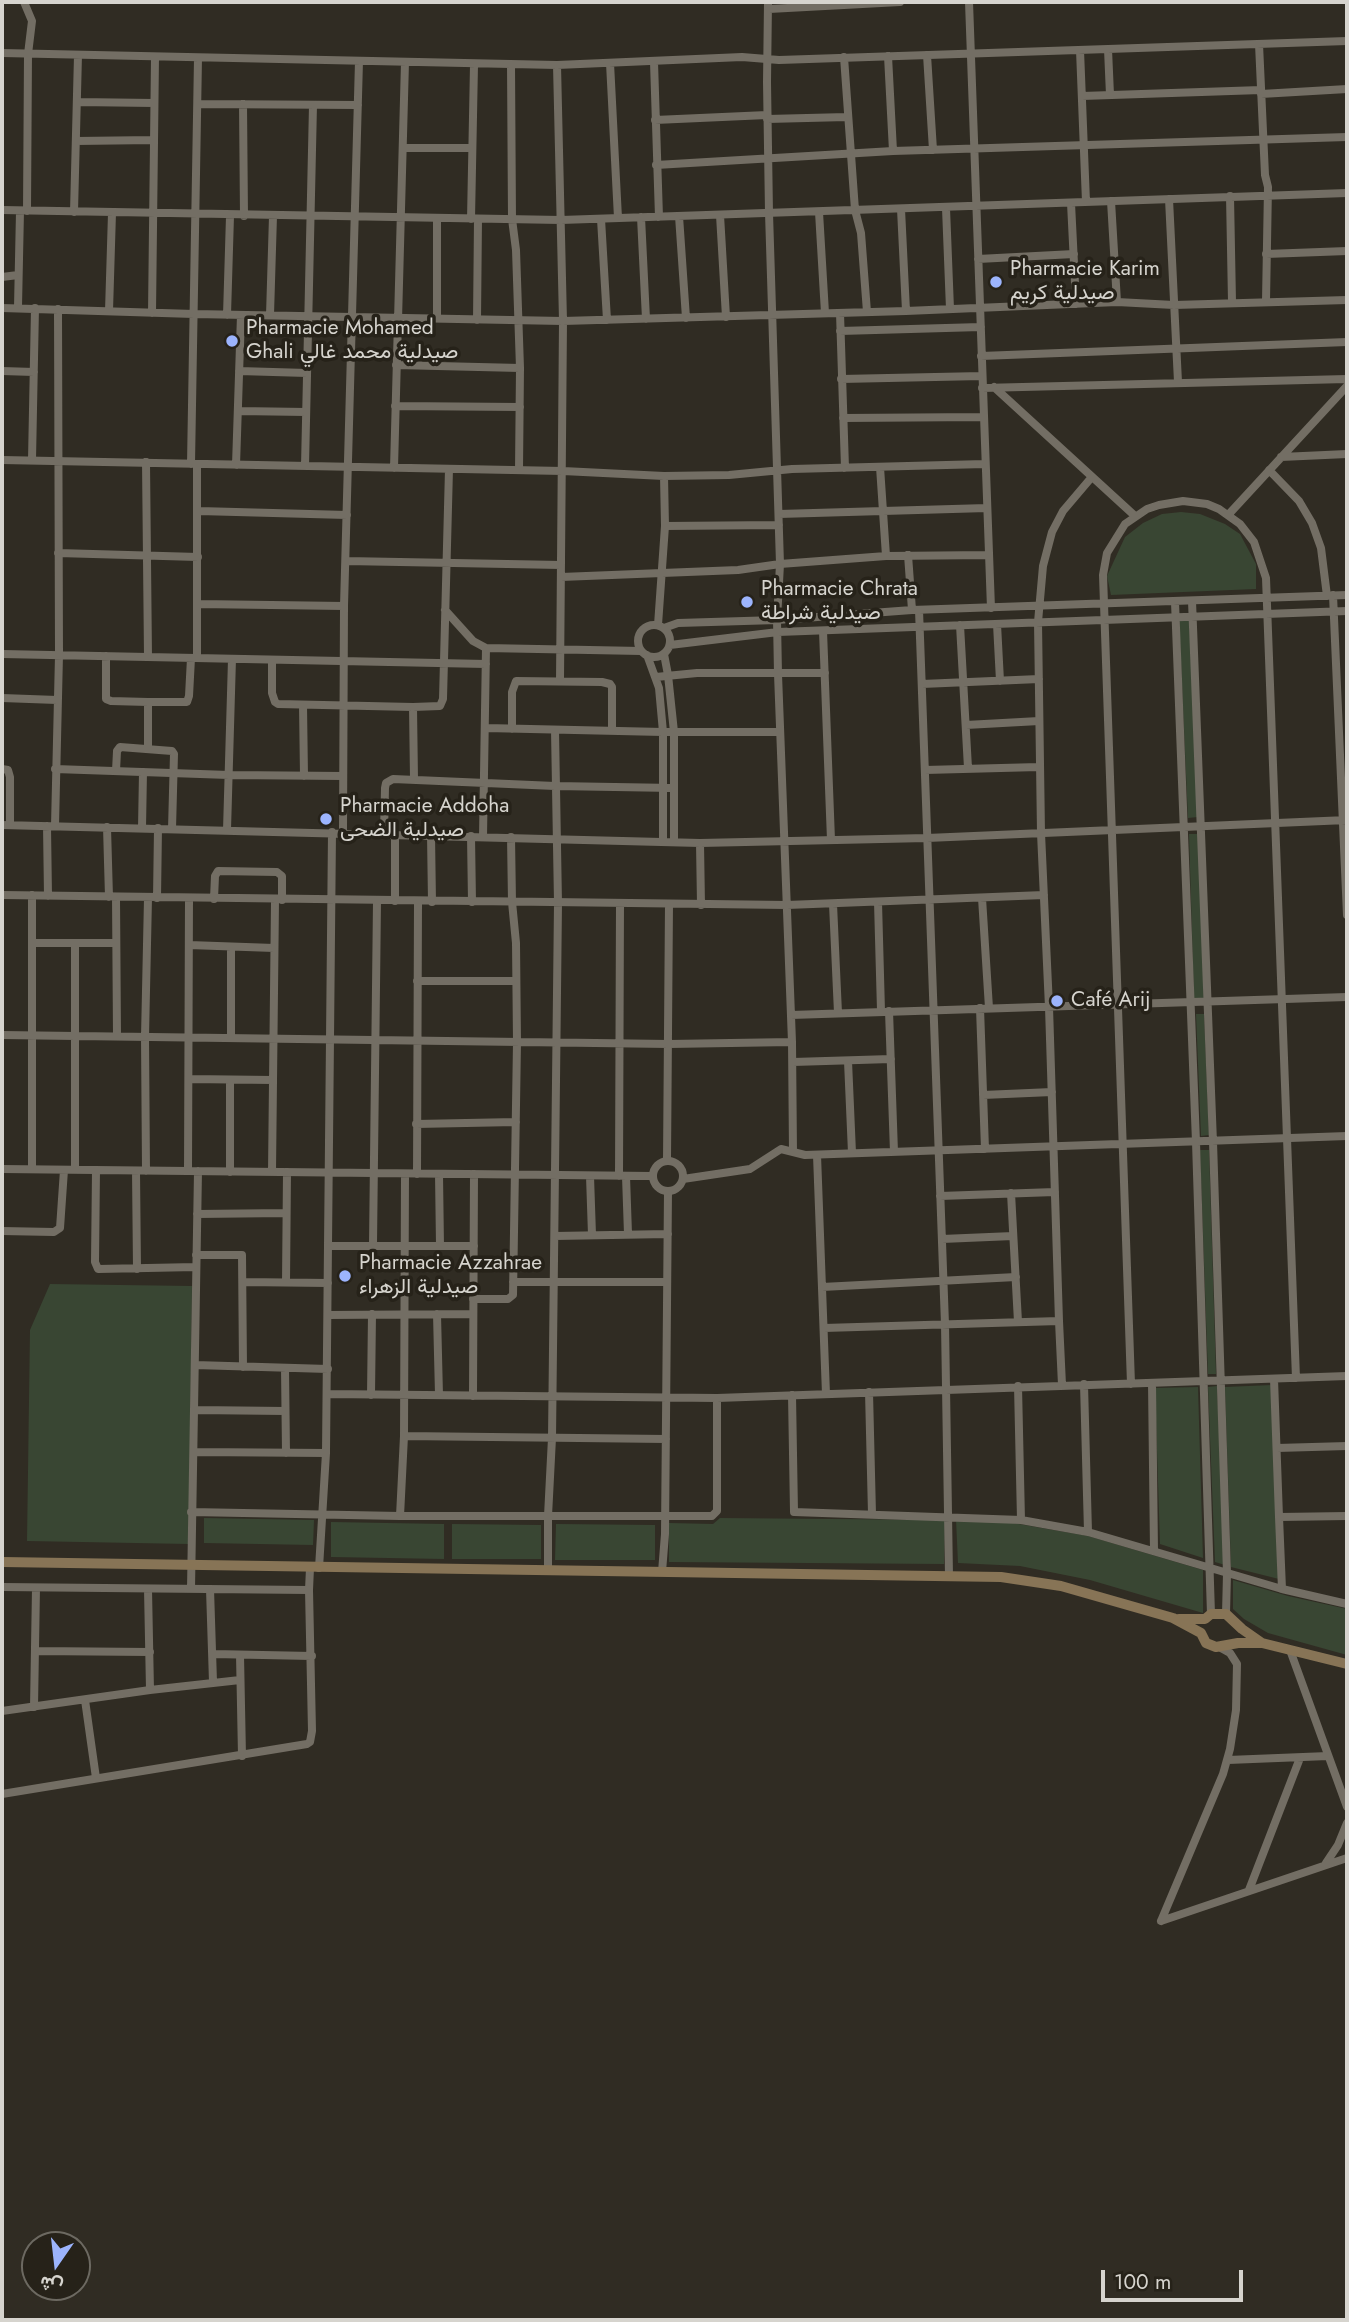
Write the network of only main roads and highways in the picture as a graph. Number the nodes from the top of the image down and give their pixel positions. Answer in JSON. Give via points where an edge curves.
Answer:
{"nodes":[{"id":1,"x":2,"y":1562,"type":"edge"},
{"id":2,"x":1208,"y":1617,"type":"junction"},
{"id":3,"x":1173,"y":1618,"type":"junction"},
{"id":4,"x":1235,"y":1622,"type":"junction"},
{"id":5,"x":1202,"y":1633,"type":"junction"},
{"id":6,"x":1262,"y":1643,"type":"junction"},
{"id":7,"x":1225,"y":1646,"type":"junction"},
{"id":8,"x":1344,"y":1664,"type":"edge"}],
"edges":[{"from":1,"to":3,"type":"main road","via":[[1001,1577],[1061,1586]]},
{"from":2,"to":3,"type":"main road"},
{"from":2,"to":4,"type":"main road","via":[[1226,1614]]},
{"from":2,"to":5,"type":"main road"},
{"from":3,"to":5,"type":"main road"},
{"from":4,"to":6,"type":"main road"},
{"from":4,"to":7,"type":"main road","via":[[1237,1632]]},
{"from":5,"to":7,"type":"main road","via":[[1210,1646]]},
{"from":6,"to":7,"type":"main road"},
{"from":6,"to":8,"type":"main road"}]}
